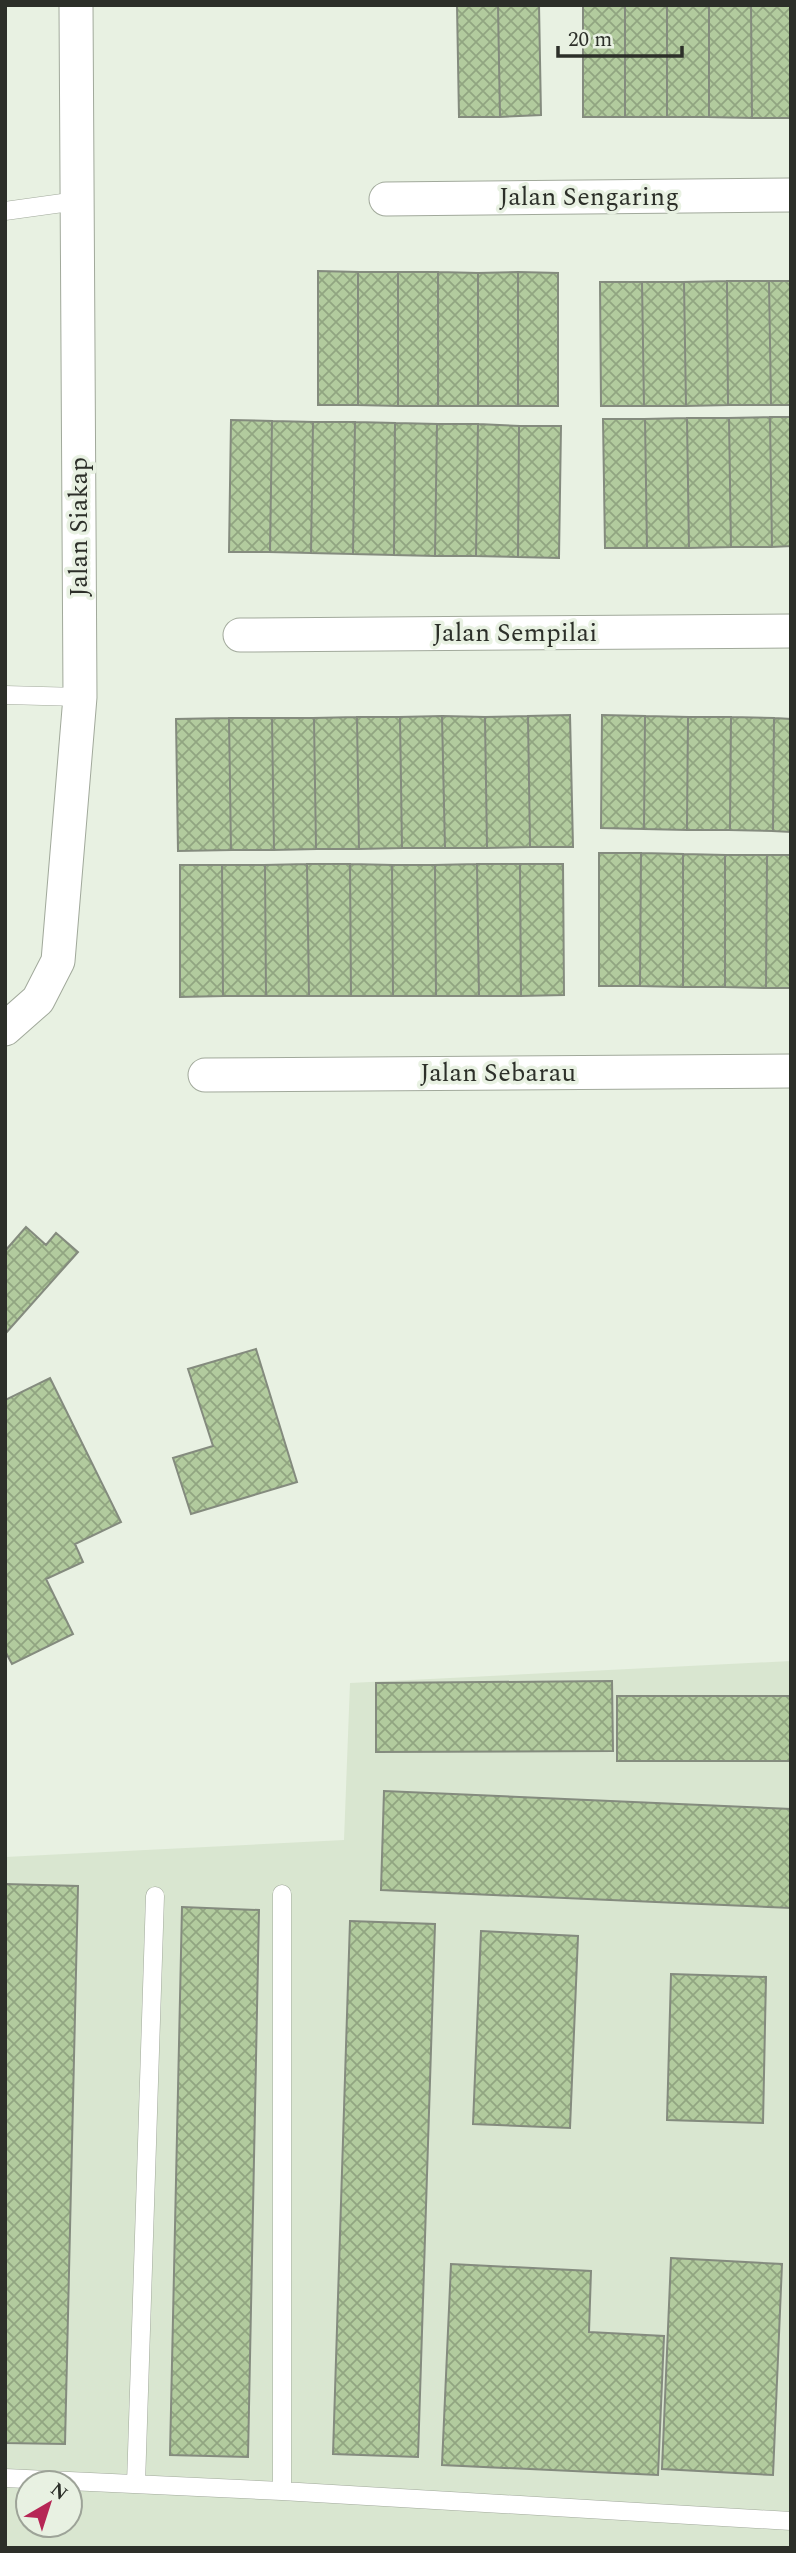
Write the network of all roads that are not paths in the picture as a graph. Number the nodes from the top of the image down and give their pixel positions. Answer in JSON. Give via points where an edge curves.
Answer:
{"nodes":[{"id":1,"x":76,"y":5,"type":"edge"},
{"id":2,"x":791,"y":195,"type":"edge"},
{"id":3,"x":386,"y":199,"type":"dead end"},
{"id":4,"x":77,"y":201,"type":"junction"},
{"id":5,"x":5,"y":211,"type":"edge"},
{"id":6,"x":791,"y":631,"type":"edge"},
{"id":7,"x":240,"y":635,"type":"dead end"},
{"id":8,"x":5,"y":695,"type":"edge"},
{"id":9,"x":80,"y":697,"type":"junction"},
{"id":10,"x":5,"y":1029,"type":"edge"},
{"id":11,"x":791,"y":1071,"type":"edge"},
{"id":12,"x":205,"y":1075,"type":"dead end"},
{"id":13,"x":282,"y":1894,"type":"dead end"},
{"id":14,"x":155,"y":1896,"type":"dead end"},
{"id":15,"x":5,"y":2477,"type":"edge"},
{"id":16,"x":135,"y":2484,"type":"junction"},
{"id":17,"x":282,"y":2491,"type":"junction"},
{"id":18,"x":791,"y":2521,"type":"edge"}],
"edges":[{"from":1,"to":4,"type":"street","name":"Jalan Siakap"},
{"from":2,"to":3,"type":"street","name":"Jalan Sengaring"},
{"from":4,"to":5,"type":"lane"},
{"from":4,"to":9,"type":"street","name":"Jalan Siakap"},
{"from":6,"to":7,"type":"street","name":"Jalan Sempilai"},
{"from":8,"to":9,"type":"lane"},
{"from":9,"to":10,"type":"street","name":"Jalan Siakap","via":[[58,961],[38,1000]]},
{"from":11,"to":12,"type":"street","name":"Jalan Sebarau"},
{"from":13,"to":17,"type":"lane"},
{"from":14,"to":16,"type":"lane"},
{"from":15,"to":16,"type":"lane"},
{"from":16,"to":17,"type":"lane"},
{"from":17,"to":18,"type":"lane"}]}
